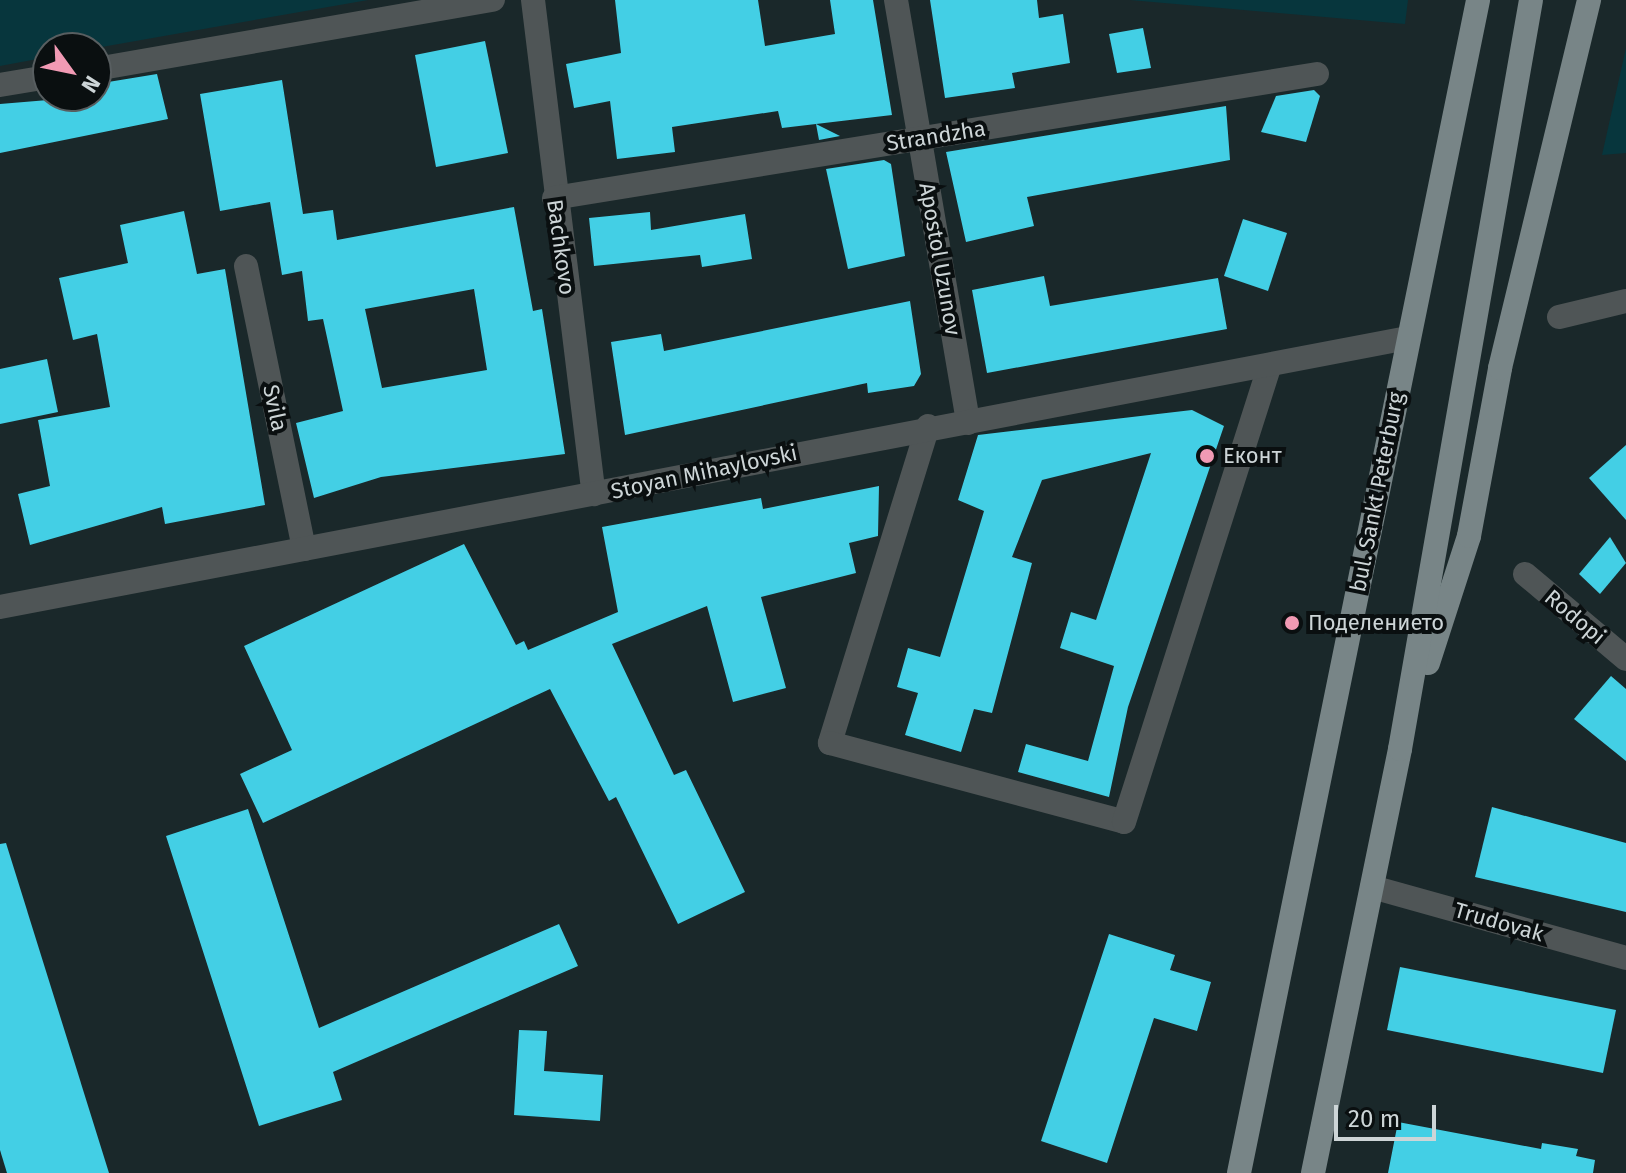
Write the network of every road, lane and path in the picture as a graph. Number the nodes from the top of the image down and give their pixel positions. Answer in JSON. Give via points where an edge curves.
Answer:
{"nodes":[{"id":1,"x":493,"y":0,"type":"edge"},
{"id":2,"x":533,"y":0,"type":"edge"},
{"id":3,"x":896,"y":0,"type":"edge"},
{"id":4,"x":1531,"y":0,"type":"edge"},
{"id":5,"x":1589,"y":0,"type":"edge"},
{"id":6,"x":1474,"y":6,"type":"edge"},
{"id":7,"x":112,"y":66,"type":"edge"},
{"id":8,"x":1317,"y":74,"type":"dead end"},
{"id":9,"x":32,"y":80,"type":"edge"},
{"id":10,"x":0,"y":85,"type":"edge"},
{"id":11,"x":920,"y":139,"type":"junction"},
{"id":12,"x":554,"y":198,"type":"junction"},
{"id":13,"x":246,"y":266,"type":"dead end"},
{"id":14,"x":1626,"y":301,"type":"edge"},
{"id":15,"x":1559,"y":317,"type":"dead end"},
{"id":16,"x":1408,"y":338,"type":"junction"},
{"id":17,"x":1270,"y":365,"type":"junction"},
{"id":18,"x":968,"y":423,"type":"junction"},
{"id":19,"x":928,"y":426,"type":"junction"},
{"id":20,"x":594,"y":494,"type":"junction"},
{"id":21,"x":304,"y":549,"type":"junction"},
{"id":22,"x":1525,"y":574,"type":"dead end"},
{"id":23,"x":0,"y":607,"type":"edge"},
{"id":24,"x":1626,"y":659,"type":"edge"},
{"id":25,"x":1400,"y":749,"type":"junction"},
{"id":26,"x":1372,"y":887,"type":"junction"},
{"id":27,"x":1626,"y":958,"type":"edge"},
{"id":28,"x":1239,"y":1173,"type":"edge"},
{"id":29,"x":1313,"y":1173,"type":"edge"}],
"edges":[{"from":1,"to":7,"type":"street"},
{"from":2,"to":12,"type":"street","name":"Bachkovo"},
{"from":3,"to":11,"type":"street","name":"Apostol Uzunov"},
{"from":4,"to":25,"type":"main road"},
{"from":5,"to":25,"type":"main road","via":[[1500,368],[1469,536]]},
{"from":6,"to":16,"type":"main road","name":"bul. Sankt Peterburg"},
{"from":8,"to":11,"type":"street","name":"Strandzha"},
{"from":9,"to":10,"type":"street"},
{"from":11,"to":12,"type":"street","name":"Strandzha"},
{"from":11,"to":18,"type":"street","name":"Apostol Uzunov"},
{"from":12,"to":20,"type":"street","name":"Bachkovo"},
{"from":13,"to":21,"type":"street","name":"Svila"},
{"from":14,"to":15,"type":"street"},
{"from":16,"to":17,"type":"street","name":"Stoyan Mihaylovski"},
{"from":16,"to":28,"type":"main road","name":"bul. Sankt Peterburg"},
{"from":17,"to":18,"type":"street","name":"Stoyan Mihaylovski"},
{"from":17,"to":19,"type":"street","via":[[1124,822],[830,743]]},
{"from":18,"to":19,"type":"street","name":"Stoyan Mihaylovski"},
{"from":19,"to":20,"type":"street","name":"Stoyan Mihaylovski"},
{"from":20,"to":21,"type":"street","name":"Stoyan Mihaylovski"},
{"from":21,"to":23,"type":"street","name":"Stoyan Mihaylovski"},
{"from":22,"to":24,"type":"street","name":"Rodopi"},
{"from":25,"to":26,"type":"main road"},
{"from":26,"to":27,"type":"street","name":"Trudovak"},
{"from":26,"to":29,"type":"main road"}]}
